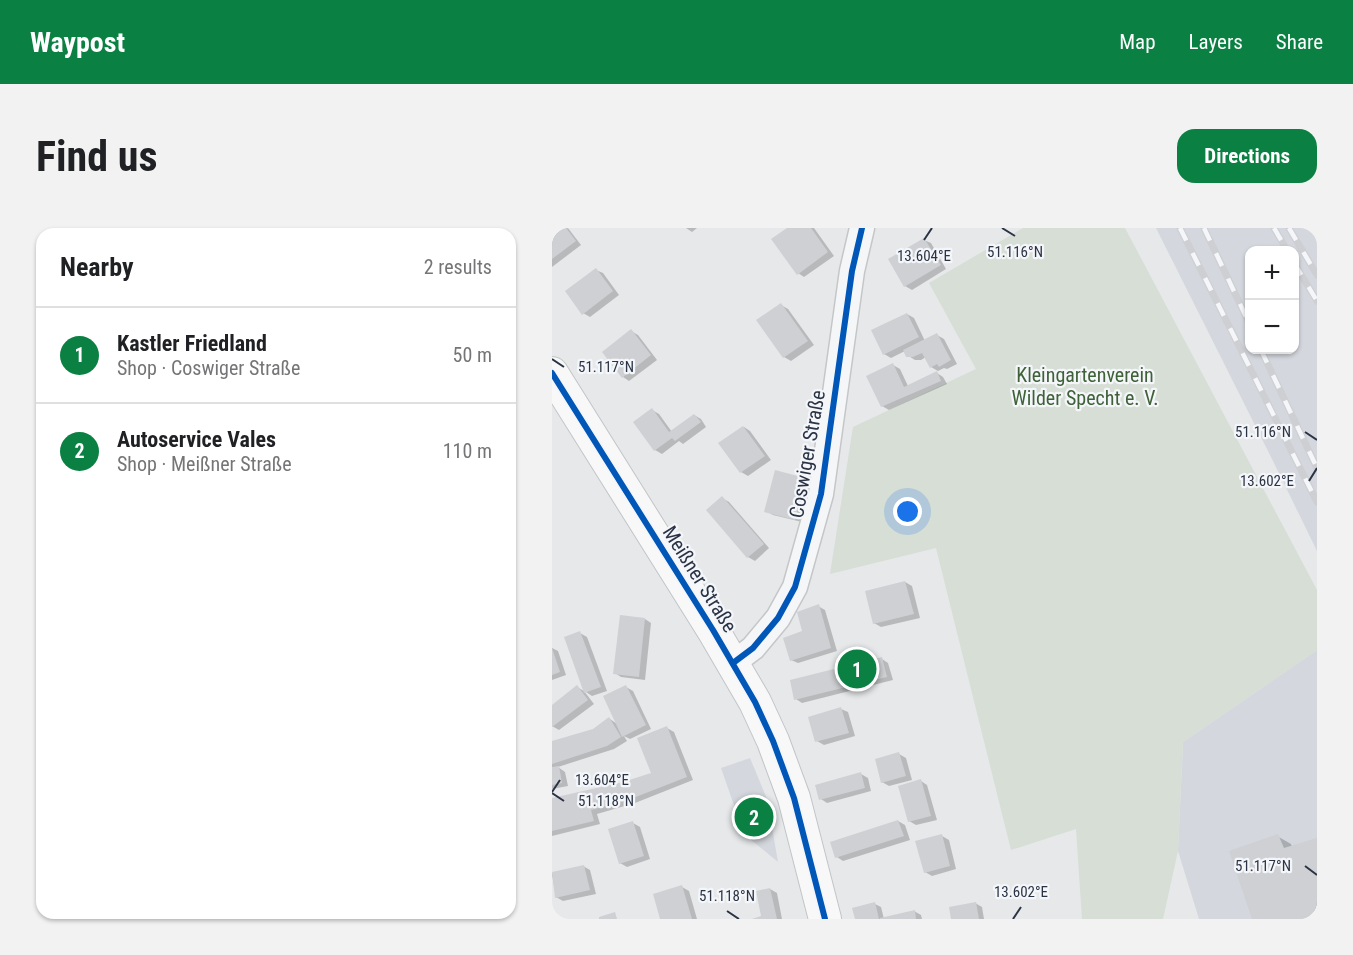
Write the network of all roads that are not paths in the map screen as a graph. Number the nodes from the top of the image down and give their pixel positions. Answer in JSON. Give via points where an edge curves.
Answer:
{"nodes":[{"id":1,"x":862,"y":228,"type":"edge"},
{"id":2,"x":552,"y":373,"type":"edge"},
{"id":3,"x":733,"y":663,"type":"junction"},
{"id":4,"x":825,"y":919,"type":"edge"}],
"edges":[{"from":1,"to":3,"type":"street","name":"Coswiger Straße","via":[[852,272],[821,494],[795,587],[778,618],[753,648]]},
{"from":2,"to":3,"type":"main road","name":"Meißner Straße"},
{"from":3,"to":4,"type":"main road","name":"Meißner Straße","via":[[773,741],[794,798]]}]}
